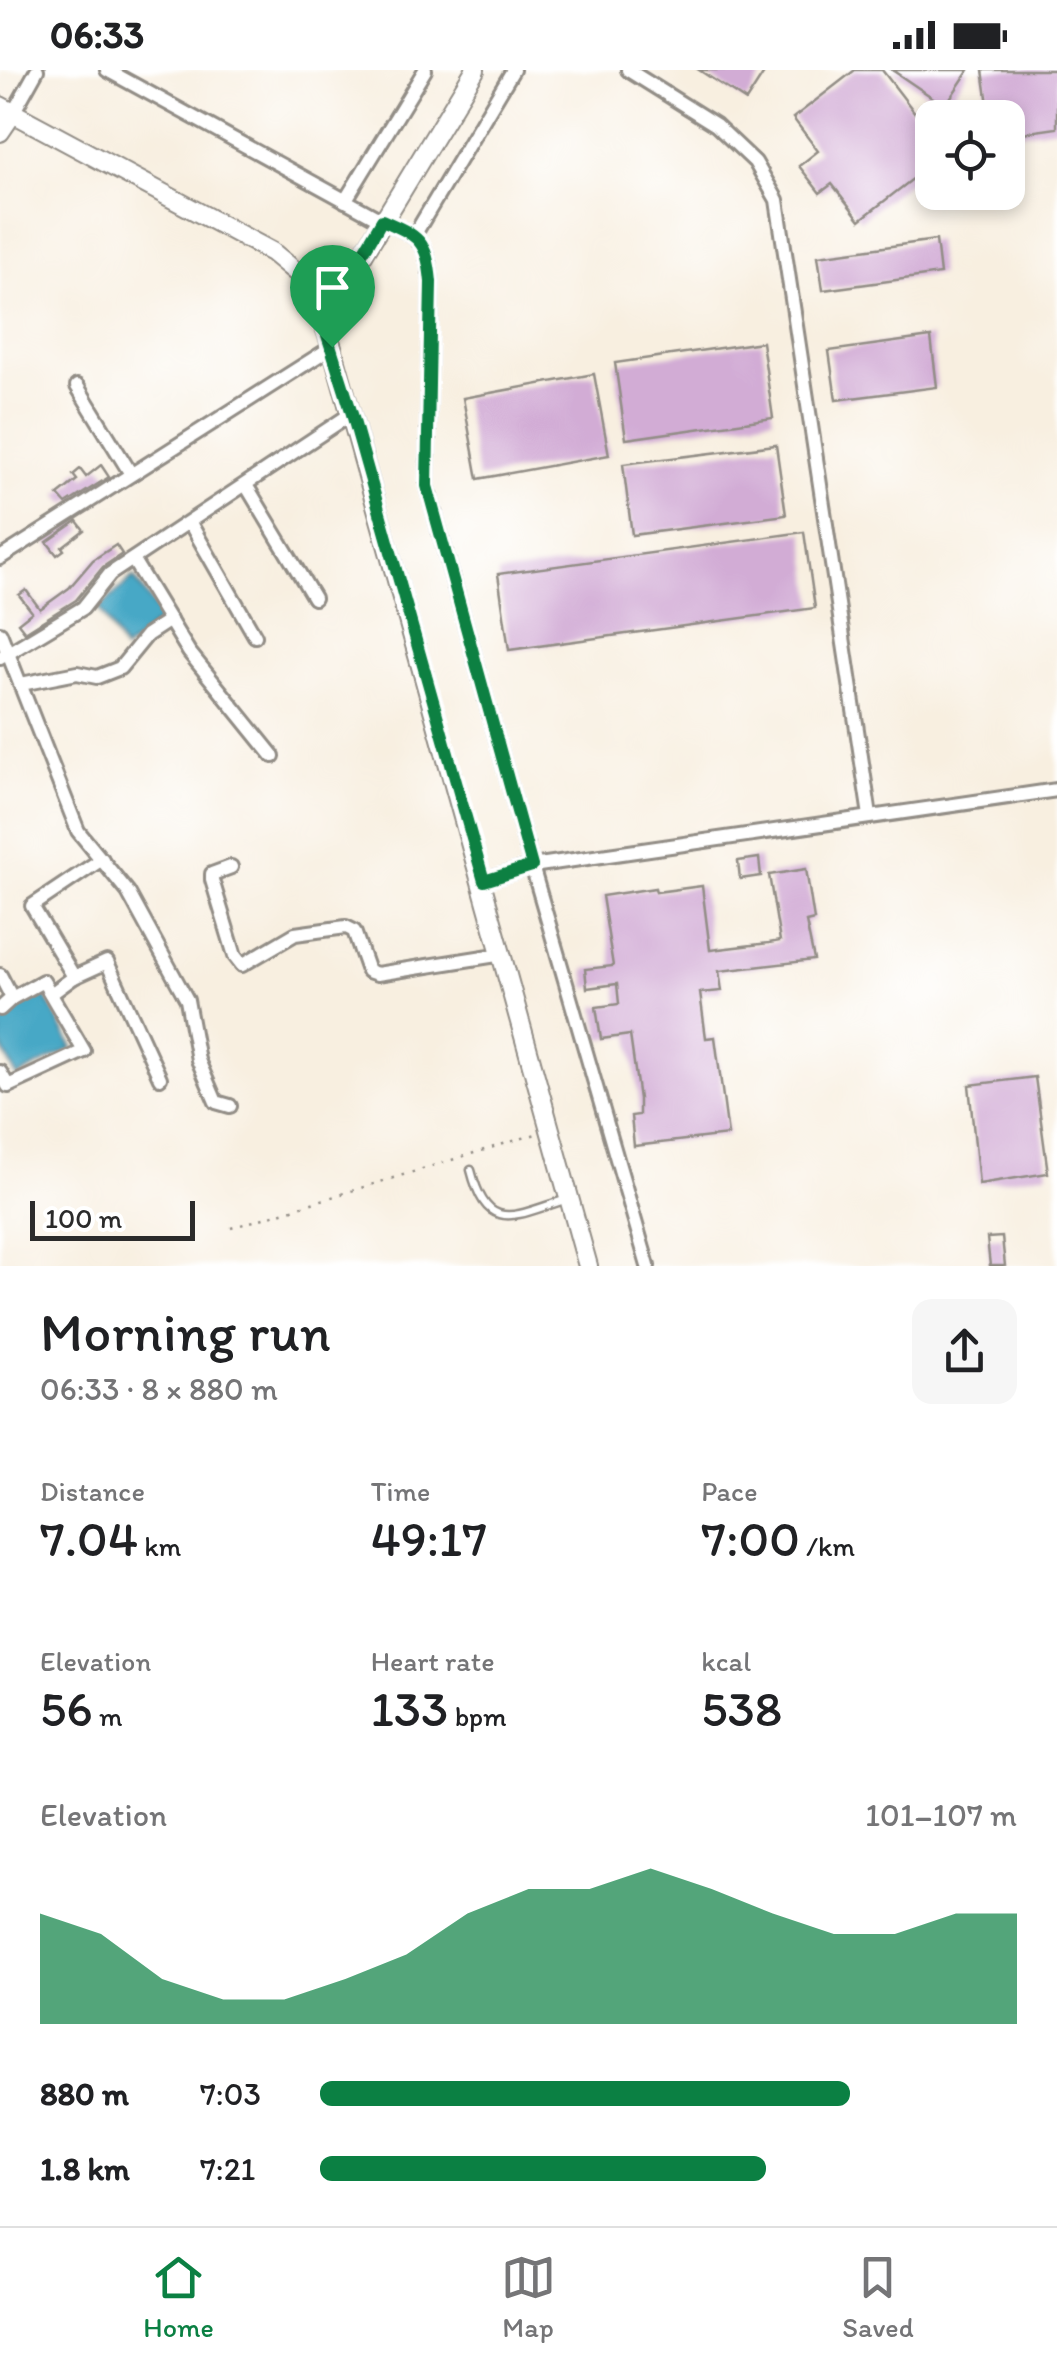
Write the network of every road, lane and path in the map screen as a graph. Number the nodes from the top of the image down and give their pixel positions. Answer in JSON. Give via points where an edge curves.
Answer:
{"nodes":[{"id":1,"x":37,"y":70,"type":"edge"},
{"id":2,"x":107,"y":70,"type":"edge"},
{"id":3,"x":425,"y":70,"type":"edge"},
{"id":4,"x":475,"y":70,"type":"edge"},
{"id":5,"x":513,"y":70,"type":"edge"},
{"id":6,"x":628,"y":70,"type":"edge"},
{"id":7,"x":6,"y":110,"type":"edge"},
{"id":8,"x":0,"y":132,"type":"edge"},
{"id":9,"x":345,"y":200,"type":"junction"},
{"id":10,"x":382,"y":220,"type":"junction"},
{"id":11,"x":416,"y":234,"type":"junction"},
{"id":12,"x":314,"y":294,"type":"junction"},
{"id":13,"x":332,"y":347,"type":"junction"},
{"id":14,"x":76,"y":386,"type":"dead end"},
{"id":15,"x":352,"y":414,"type":"junction"},
{"id":16,"x":132,"y":474,"type":"junction"},
{"id":17,"x":246,"y":485,"type":"junction"},
{"id":18,"x":190,"y":523,"type":"junction"},
{"id":19,"x":0,"y":558,"type":"edge"},
{"id":20,"x":133,"y":560,"type":"junction"},
{"id":21,"x":314,"y":598,"type":"dead end"},
{"id":22,"x":170,"y":620,"type":"junction"},
{"id":23,"x":0,"y":633,"type":"edge"},
{"id":24,"x":255,"y":636,"type":"dead end"},
{"id":25,"x":4,"y":656,"type":"edge"},
{"id":26,"x":21,"y":684,"type":"junction"},
{"id":27,"x":273,"y":756,"type":"dead end"},
{"id":28,"x":1057,"y":790,"type":"edge"},
{"id":29,"x":870,"y":816,"type":"junction"},
{"id":30,"x":102,"y":859,"type":"junction"},
{"id":31,"x":532,"y":866,"type":"junction"},
{"id":32,"x":231,"y":868,"type":"dead end"},
{"id":33,"x":484,"y":881,"type":"junction"},
{"id":34,"x":504,"y":954,"type":"junction"},
{"id":35,"x":0,"y":975,"type":"edge"},
{"id":36,"x":74,"y":977,"type":"junction"},
{"id":37,"x":50,"y":994,"type":"junction"},
{"id":38,"x":12,"y":998,"type":"junction"},
{"id":39,"x":0,"y":1009,"type":"edge"},
{"id":40,"x":0,"y":1072,"type":"edge"},
{"id":41,"x":160,"y":1078,"type":"dead end"},
{"id":42,"x":230,"y":1106,"type":"dead end"},
{"id":43,"x":552,"y":1129,"type":"junction"},
{"id":44,"x":471,"y":1170,"type":"dead end"},
{"id":45,"x":570,"y":1199,"type":"junction"},
{"id":46,"x":231,"y":1228,"type":"dead end"},
{"id":47,"x":588,"y":1266,"type":"edge"},
{"id":48,"x":648,"y":1266,"type":"edge"}],
"edges":[{"from":1,"to":7,"type":"street"},
{"from":2,"to":9,"type":"street"},
{"from":3,"to":9,"type":"street"},
{"from":4,"to":10,"type":"main road"},
{"from":5,"to":11,"type":"street"},
{"from":6,"to":29,"type":"street","via":[[716,125],[755,162],[778,200]]},
{"from":7,"to":8,"type":"main road"},
{"from":7,"to":12,"type":"main road","via":[[272,252]]},
{"from":9,"to":10,"type":"street"},
{"from":10,"to":11,"type":"street"},
{"from":10,"to":12,"type":"main road","via":[[353,271]]},
{"from":11,"to":31,"type":"street","via":[[428,255],[431,282],[427,486]]},
{"from":12,"to":13,"type":"main road"},
{"from":13,"to":15,"type":"main road"},
{"from":13,"to":16,"type":"street"},
{"from":14,"to":16,"type":"street"},
{"from":15,"to":17,"type":"street"},
{"from":15,"to":33,"type":"main road"},
{"from":16,"to":19,"type":"street"},
{"from":17,"to":18,"type":"street"},
{"from":17,"to":21,"type":"street"},
{"from":18,"to":20,"type":"street"},
{"from":18,"to":24,"type":"street"},
{"from":20,"to":22,"type":"street"},
{"from":20,"to":25,"type":"street","via":[[110,574],[82,608]]},
{"from":22,"to":26,"type":"street","via":[[120,668]]},
{"from":22,"to":27,"type":"street"},
{"from":23,"to":25,"type":"street"},
{"from":25,"to":26,"type":"street"},
{"from":26,"to":30,"type":"street","via":[[78,831]]},
{"from":28,"to":29,"type":"street"},
{"from":29,"to":31,"type":"street"},
{"from":30,"to":36,"type":"street","via":[[32,906]]},
{"from":30,"to":42,"type":"street","via":[[128,892],[188,1000],[206,1077],[216,1102]]},
{"from":31,"to":33,"type":"street"},
{"from":31,"to":48,"type":"street"},
{"from":32,"to":34,"type":"street","via":[[212,874],[212,880],[242,965],[296,934],[346,927],[354,931],[368,971],[377,974]]},
{"from":33,"to":34,"type":"main road"},
{"from":34,"to":43,"type":"main road"},
{"from":35,"to":38,"type":"street"},
{"from":36,"to":37,"type":"street"},
{"from":36,"to":41,"type":"street","via":[[107,962]]},
{"from":37,"to":38,"type":"street","via":[[43,981]]},
{"from":37,"to":40,"type":"street","via":[[84,1051],[8,1086]]},
{"from":38,"to":39,"type":"street"},
{"from":43,"to":45,"type":"main road"},
{"from":43,"to":46,"type":"path"},
{"from":44,"to":45,"type":"lane","via":[[477,1194],[496,1214]]},
{"from":45,"to":47,"type":"main road"}]}
